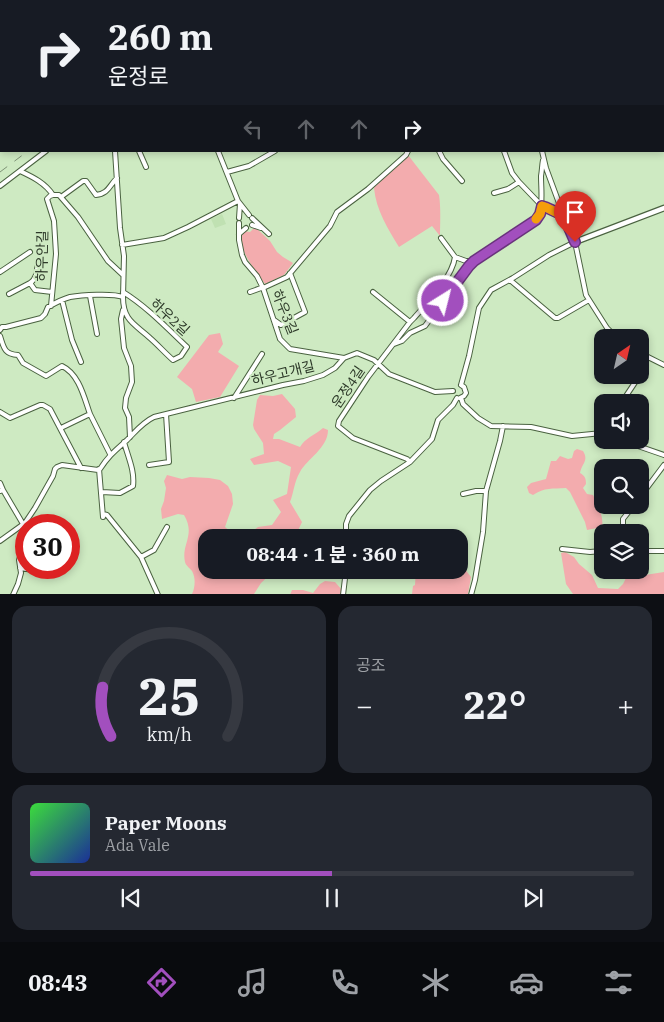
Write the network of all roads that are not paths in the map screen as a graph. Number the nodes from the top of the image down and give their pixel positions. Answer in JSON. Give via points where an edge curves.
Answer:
{"nodes":[{"id":1,"x":45,"y":152,"type":"edge"},
{"id":2,"x":115,"y":152,"type":"edge"},
{"id":3,"x":139,"y":152,"type":"edge"},
{"id":4,"x":218,"y":152,"type":"edge"},
{"id":5,"x":273,"y":152,"type":"edge"},
{"id":6,"x":408,"y":152,"type":"edge"},
{"id":7,"x":440,"y":152,"type":"edge"},
{"id":8,"x":504,"y":152,"type":"edge"},
{"id":9,"x":542,"y":152,"type":"edge"},
{"id":10,"x":543,"y":157,"type":"junction"},
{"id":11,"x":146,"y":167,"type":"dead end"},
{"id":12,"x":20,"y":171,"type":"junction"},
{"id":13,"x":227,"y":172,"type":"junction"},
{"id":14,"x":117,"y":178,"type":"junction"},
{"id":15,"x":462,"y":181,"type":"dead end"},
{"id":16,"x":519,"y":182,"type":"junction"},
{"id":17,"x":0,"y":186,"type":"edge"},
{"id":18,"x":494,"y":193,"type":"dead end"},
{"id":19,"x":53,"y":195,"type":"junction"},
{"id":20,"x":61,"y":197,"type":"junction"},
{"id":21,"x":239,"y":203,"type":"junction"},
{"id":22,"x":542,"y":206,"type":"junction"},
{"id":23,"x":664,"y":208,"type":"edge"},
{"id":24,"x":563,"y":214,"type":"junction"},
{"id":25,"x":252,"y":225,"type":"dead end"},
{"id":26,"x":246,"y":228,"type":"dead end"},
{"id":27,"x":261,"y":228,"type":"junction"},
{"id":28,"x":239,"y":234,"type":"junction"},
{"id":29,"x":269,"y":234,"type":"dead end"},
{"id":30,"x":441,"y":238,"type":"dead end"},
{"id":31,"x":575,"y":242,"type":"junction"},
{"id":32,"x":122,"y":245,"type":"junction"},
{"id":33,"x":30,"y":252,"type":"dead end"},
{"id":34,"x":455,"y":257,"type":"junction"},
{"id":35,"x":474,"y":261,"type":"junction"},
{"id":36,"x":38,"y":262,"type":"dead end"},
{"id":37,"x":0,"y":272,"type":"edge"},
{"id":38,"x":290,"y":273,"type":"junction"},
{"id":39,"x":123,"y":275,"type":"junction"},
{"id":40,"x":510,"y":280,"type":"junction"},
{"id":41,"x":30,"y":283,"type":"junction"},
{"id":42,"x":263,"y":288,"type":"junction"},
{"id":43,"x":52,"y":292,"type":"junction"},
{"id":44,"x":123,"y":292,"type":"junction"},
{"id":45,"x":250,"y":292,"type":"dead end"},
{"id":46,"x":373,"y":292,"type":"dead end"},
{"id":47,"x":9,"y":294,"type":"dead end"},
{"id":48,"x":90,"y":296,"type":"junction"},
{"id":49,"x":123,"y":297,"type":"junction"},
{"id":50,"x":62,"y":300,"type":"junction"},
{"id":51,"x":589,"y":300,"type":"junction"},
{"id":52,"x":51,"y":306,"type":"junction"},
{"id":53,"x":124,"y":308,"type":"junction"},
{"id":54,"x":274,"y":320,"type":"junction"},
{"id":55,"x":410,"y":322,"type":"junction"},
{"id":56,"x":0,"y":327,"type":"edge"},
{"id":57,"x":609,"y":329,"type":"edge"},
{"id":58,"x":97,"y":334,"type":"dead end"},
{"id":59,"x":0,"y":336,"type":"edge"},
{"id":60,"x":392,"y":345,"type":"junction"},
{"id":61,"x":262,"y":354,"type":"dead end"},
{"id":62,"x":344,"y":358,"type":"junction"},
{"id":63,"x":649,"y":358,"type":"edge"},
{"id":64,"x":81,"y":362,"type":"dead end"},
{"id":65,"x":378,"y":363,"type":"junction"},
{"id":66,"x":664,"y":366,"type":"edge"},
{"id":67,"x":461,"y":386,"type":"junction"},
{"id":68,"x":453,"y":391,"type":"junction"},
{"id":69,"x":234,"y":398,"type":"junction"},
{"id":70,"x":459,"y":398,"type":"junction"},
{"id":71,"x":0,"y":412,"type":"edge"},
{"id":72,"x":90,"y":414,"type":"junction"},
{"id":73,"x":166,"y":414,"type":"junction"},
{"id":74,"x":503,"y":426,"type":"junction"},
{"id":75,"x":61,"y":428,"type":"junction"},
{"id":76,"x":594,"y":434,"type":"edge"},
{"id":77,"x":130,"y":437,"type":"junction"},
{"id":78,"x":124,"y":442,"type":"junction"},
{"id":79,"x":647,"y":449,"type":"edge"},
{"id":80,"x":110,"y":454,"type":"junction"},
{"id":81,"x":664,"y":455,"type":"edge"},
{"id":82,"x":410,"y":462,"type":"junction"},
{"id":83,"x":149,"y":464,"type":"dead end"},
{"id":84,"x":664,"y":465,"type":"edge"},
{"id":85,"x":82,"y":468,"type":"junction"},
{"id":86,"x":99,"y":469,"type":"junction"},
{"id":87,"x":0,"y":483,"type":"edge"},
{"id":88,"x":649,"y":485,"type":"edge"},
{"id":89,"x":1,"y":491,"type":"edge"},
{"id":90,"x":486,"y":491,"type":"junction"},
{"id":91,"x":102,"y":492,"type":"junction"},
{"id":92,"x":463,"y":494,"type":"dead end"},
{"id":93,"x":17,"y":514,"type":"edge"},
{"id":94,"x":31,"y":514,"type":"edge"},
{"id":95,"x":167,"y":527,"type":"dead end"},
{"id":96,"x":346,"y":529,"type":"edge"},
{"id":97,"x":15,"y":531,"type":"edge"},
{"id":98,"x":0,"y":541,"type":"edge"},
{"id":99,"x":562,"y":549,"type":"dead end"},
{"id":100,"x":649,"y":551,"type":"edge"},
{"id":101,"x":664,"y":551,"type":"edge"},
{"id":102,"x":594,"y":552,"type":"edge"},
{"id":103,"x":141,"y":556,"type":"junction"},
{"id":104,"x":19,"y":579,"type":"edge"},
{"id":105,"x":345,"y":579,"type":"edge"},
{"id":106,"x":13,"y":594,"type":"edge"},
{"id":107,"x":158,"y":594,"type":"edge"},
{"id":108,"x":343,"y":594,"type":"edge"},
{"id":109,"x":471,"y":594,"type":"edge"}],
"edges":[{"from":1,"to":12,"type":"street"},
{"from":2,"to":14,"type":"street","name":"하우2길"},
{"from":3,"to":11,"type":"street"},
{"from":4,"to":13,"type":"street","name":"하우3길"},
{"from":5,"to":13,"type":"street","via":[[249,166]]},
{"from":6,"to":38,"type":"street","via":[[368,189],[337,212],[330,226]]},
{"from":7,"to":15,"type":"street"},
{"from":8,"to":16,"type":"street"},
{"from":9,"to":10,"type":"street"},
{"from":10,"to":22,"type":"street"},
{"from":10,"to":24,"type":"street"},
{"from":12,"to":17,"type":"street"},
{"from":12,"to":19,"type":"street","via":[[42,183]]},
{"from":13,"to":21,"type":"street","name":"하우3길"},
{"from":14,"to":20,"type":"street","via":[[105,193],[96,195],[83,181]]},
{"from":14,"to":32,"type":"street","name":"하우2길"},
{"from":16,"to":18,"type":"street"},
{"from":16,"to":22,"type":"street"},
{"from":19,"to":20,"type":"street"},
{"from":19,"to":43,"type":"street","name":"하우안길","via":[[47,199],[54,221],[56,254]]},
{"from":20,"to":39,"type":"street","via":[[108,261]]},
{"from":21,"to":27,"type":"street","name":"하우3길"},
{"from":21,"to":28,"type":"street","name":"하우3길"},
{"from":21,"to":32,"type":"street","via":[[164,238]]},
{"from":22,"to":24,"type":"street"},
{"from":22,"to":35,"type":"street","name":"운정4길","via":[[536,220]]},
{"from":23,"to":31,"type":"street"},
{"from":24,"to":31,"type":"street"},
{"from":25,"to":27,"type":"street","name":"하우3길"},
{"from":26,"to":28,"type":"street"},
{"from":27,"to":29,"type":"street","name":"하우3길"},
{"from":28,"to":42,"type":"street","name":"하우3길","via":[[245,262]]},
{"from":30,"to":34,"type":"street"},
{"from":31,"to":40,"type":"street"},
{"from":31,"to":51,"type":"street"},
{"from":32,"to":39,"type":"street","name":"하우2길"},
{"from":33,"to":37,"type":"street"},
{"from":34,"to":35,"type":"street"},
{"from":34,"to":55,"type":"street","name":"운정4길","via":[[454,266],[445,281]]},
{"from":35,"to":60,"type":"street","name":"운정4길","via":[[425,326]]},
{"from":36,"to":41,"type":"street","name":"하우안길","via":[[36,275]]},
{"from":38,"to":42,"type":"street"},
{"from":38,"to":54,"type":"street","via":[[304,312],[281,325]]},
{"from":39,"to":44,"type":"street","name":"하우2길"},
{"from":40,"to":51,"type":"street","via":[[556,318]]},
{"from":40,"to":67,"type":"street","via":[[491,290],[479,308]]},
{"from":41,"to":43,"type":"street","name":"하우안길","via":[[36,290]]},
{"from":41,"to":47,"type":"street","name":"하우안길"},
{"from":42,"to":45,"type":"street"},
{"from":42,"to":54,"type":"street","name":"하우3길"},
{"from":43,"to":52,"type":"street","name":"하우안길"},
{"from":44,"to":49,"type":"street","name":"하우2길"},
{"from":44,"to":53,"type":"street","name":"하우2길","via":[[187,347],[181,356],[173,360],[130,322]]},
{"from":46,"to":55,"type":"street"},
{"from":48,"to":49,"type":"street"},
{"from":48,"to":50,"type":"street"},
{"from":48,"to":58,"type":"street"},
{"from":49,"to":53,"type":"street","name":"하우2길"},
{"from":50,"to":52,"type":"street"},
{"from":50,"to":64,"type":"street"},
{"from":51,"to":57,"type":"street"},
{"from":52,"to":56,"type":"street","via":[[41,318]]},
{"from":53,"to":77,"type":"street","via":[[121,319],[124,348],[131,366],[132,382],[124,408],[129,417]]},
{"from":54,"to":62,"type":"street","name":"하우3길","via":[[280,339],[290,349]]},
{"from":55,"to":60,"type":"street","name":"운정4길"},
{"from":59,"to":72,"type":"street","via":[[8,353],[18,354],[23,363],[46,376],[65,367],[78,383]]},
{"from":60,"to":65,"type":"street","name":"운정4길"},
{"from":61,"to":69,"type":"street"},
{"from":62,"to":65,"type":"street","via":[[357,353]]},
{"from":62,"to":69,"type":"street","name":"하우고개길","via":[[323,375]]},
{"from":63,"to":66,"type":"street"},
{"from":65,"to":68,"type":"street","via":[[389,374],[435,392]]},
{"from":65,"to":82,"type":"street","name":"운정4길","via":[[338,426],[353,438]]},
{"from":67,"to":68,"type":"street"},
{"from":67,"to":70,"type":"street","via":[[466,393]]},
{"from":68,"to":70,"type":"street"},
{"from":69,"to":73,"type":"street","name":"하우고개길"},
{"from":70,"to":74,"type":"street","via":[[478,418],[491,426]]},
{"from":70,"to":82,"type":"street","via":[[438,420],[432,439]]},
{"from":71,"to":75,"type":"street","via":[[10,418],[43,405],[50,409]]},
{"from":72,"to":75,"type":"street"},
{"from":72,"to":80,"type":"street"},
{"from":73,"to":77,"type":"street","name":"하우고개길","via":[[149,419]]},
{"from":73,"to":83,"type":"street","via":[[169,462]]},
{"from":74,"to":76,"type":"street","via":[[531,427],[572,436]]},
{"from":74,"to":90,"type":"street"},
{"from":75,"to":85,"type":"street"},
{"from":77,"to":78,"type":"street","name":"하우고개길"},
{"from":78,"to":80,"type":"street","name":"하우고개길"},
{"from":78,"to":91,"type":"street","via":[[131,462],[133,486],[120,493]]},
{"from":79,"to":81,"type":"street"},
{"from":80,"to":86,"type":"street","name":"하우고개길"},
{"from":82,"to":96,"type":"street","via":[[370,490],[349,516]]},
{"from":84,"to":88,"type":"street"},
{"from":85,"to":86,"type":"street"},
{"from":85,"to":94,"type":"street","via":[[58,466]]},
{"from":86,"to":91,"type":"street"},
{"from":87,"to":89,"type":"street"},
{"from":89,"to":93,"type":"street"},
{"from":90,"to":92,"type":"street"},
{"from":90,"to":109,"type":"street","via":[[483,532]]},
{"from":91,"to":103,"type":"street","via":[[103,515],[107,515]]},
{"from":95,"to":103,"type":"street","via":[[154,550]]},
{"from":97,"to":98,"type":"street"},
{"from":99,"to":102,"type":"street"},
{"from":100,"to":101,"type":"street"},
{"from":103,"to":107,"type":"street"},
{"from":104,"to":106,"type":"street"},
{"from":105,"to":108,"type":"street"}]}
